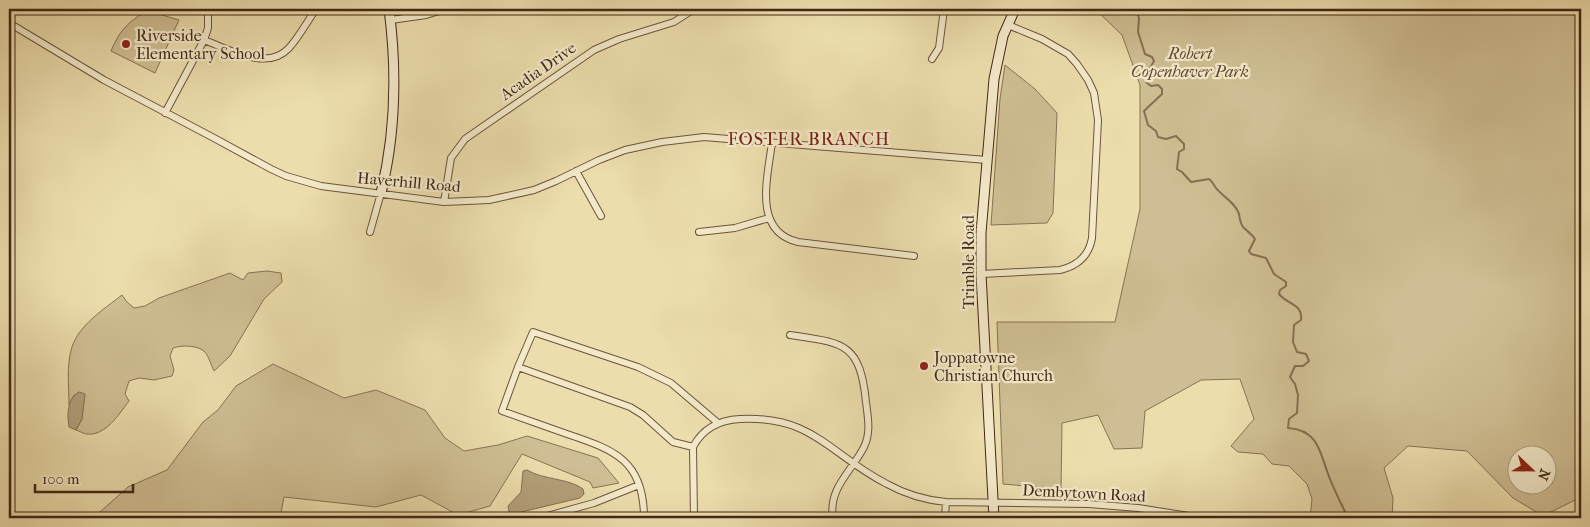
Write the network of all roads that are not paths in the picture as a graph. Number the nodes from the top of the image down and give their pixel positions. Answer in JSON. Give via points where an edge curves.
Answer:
{"nodes":[{"id":1,"x":208,"y":9,"type":"edge"},
{"id":2,"x":316,"y":9,"type":"edge"},
{"id":3,"x":389,"y":9,"type":"edge"},
{"id":4,"x":446,"y":9,"type":"edge"},
{"id":5,"x":694,"y":9,"type":"edge"},
{"id":6,"x":944,"y":9,"type":"edge"},
{"id":7,"x":1015,"y":9,"type":"edge"},
{"id":8,"x":390,"y":20,"type":"junction"},
{"id":9,"x":9,"y":23,"type":"edge"},
{"id":10,"x":1008,"y":25,"type":"junction"},
{"id":11,"x":204,"y":40,"type":"junction"},
{"id":12,"x":932,"y":59,"type":"dead end"},
{"id":13,"x":165,"y":113,"type":"junction"},
{"id":14,"x":772,"y":142,"type":"junction"},
{"id":15,"x":987,"y":160,"type":"junction"},
{"id":16,"x":576,"y":172,"type":"junction"},
{"id":17,"x":381,"y":193,"type":"junction"},
{"id":18,"x":444,"y":202,"type":"junction"},
{"id":19,"x":600,"y":216,"type":"dead end"},
{"id":20,"x":769,"y":218,"type":"junction"},
{"id":21,"x":370,"y":232,"type":"dead end"},
{"id":22,"x":699,"y":232,"type":"dead end"},
{"id":23,"x":914,"y":256,"type":"dead end"},
{"id":24,"x":981,"y":274,"type":"junction"},
{"id":25,"x":790,"y":335,"type":"dead end"},
{"id":26,"x":518,"y":367,"type":"junction"},
{"id":27,"x":718,"y":423,"type":"junction"},
{"id":28,"x":693,"y":447,"type":"junction"},
{"id":29,"x":854,"y":463,"type":"junction"},
{"id":30,"x":639,"y":485,"type":"junction"},
{"id":31,"x":946,"y":502,"type":"junction"},
{"id":32,"x":993,"y":502,"type":"junction"},
{"id":33,"x":561,"y":516,"type":"edge"},
{"id":34,"x":540,"y":518,"type":"edge"},
{"id":35,"x":644,"y":518,"type":"edge"},
{"id":36,"x":694,"y":518,"type":"edge"},
{"id":37,"x":833,"y":518,"type":"edge"},
{"id":38,"x":945,"y":518,"type":"edge"},
{"id":39,"x":994,"y":518,"type":"edge"},
{"id":40,"x":1202,"y":518,"type":"edge"}],
"edges":[{"from":1,"to":11,"type":"street"},
{"from":2,"to":11,"type":"street","via":[[288,49],[271,58],[254,58]]},
{"from":3,"to":8,"type":"street"},
{"from":4,"to":8,"type":"street","via":[[426,16]]},
{"from":5,"to":18,"type":"street","name":"Acadia Drive","via":[[674,22],[594,50],[465,139],[451,158]]},
{"from":6,"to":12,"type":"street","via":[[939,48]]},
{"from":7,"to":10,"type":"street","name":"Trimble Road"},
{"from":8,"to":17,"type":"street","via":[[394,98]]},
{"from":9,"to":13,"type":"street","name":"Haverhill Road"},
{"from":10,"to":15,"type":"street","name":"Trimble Road","via":[[995,70]]},
{"from":10,"to":24,"type":"street","via":[[1068,54],[1094,93],[1098,120],[1092,238],[1086,255],[1070,268]]},
{"from":11,"to":13,"type":"street"},
{"from":13,"to":17,"type":"street","name":"Haverhill Road","via":[[286,176],[321,186]]},
{"from":14,"to":15,"type":"street","name":"Haverhill Road"},
{"from":14,"to":16,"type":"street","name":"Haverhill Road","via":[[717,137],[683,138],[610,156]]},
{"from":14,"to":20,"type":"street","via":[[767,197]]},
{"from":15,"to":24,"type":"street","name":"Trimble Road"},
{"from":16,"to":18,"type":"street","name":"Haverhill Road","via":[[522,194]]},
{"from":16,"to":19,"type":"street"},
{"from":17,"to":18,"type":"street","name":"Haverhill Road"},
{"from":17,"to":21,"type":"street"},
{"from":20,"to":22,"type":"street","via":[[736,228]]},
{"from":20,"to":23,"type":"street","via":[[781,235],[792,240]]},
{"from":24,"to":32,"type":"street","name":"Trimble Road"},
{"from":25,"to":29,"type":"street","via":[[841,345],[854,357],[862,371],[869,428],[864,448]]},
{"from":26,"to":27,"type":"street","via":[[533,332],[638,367],[671,383]]},
{"from":26,"to":28,"type":"street","via":[[630,407],[673,442]]},
{"from":26,"to":30,"type":"street","via":[[502,411],[608,449],[627,464]]},
{"from":27,"to":28,"type":"street","via":[[702,433]]},
{"from":27,"to":29,"type":"street","name":"Dembytown Road","via":[[752,418],[785,423],[818,437]]},
{"from":28,"to":36,"type":"street"},
{"from":29,"to":31,"type":"street","name":"Dembytown Road","via":[[895,488],[921,498]]},
{"from":29,"to":37,"type":"street","via":[[835,493]]},
{"from":30,"to":33,"type":"street"},
{"from":30,"to":35,"type":"street","via":[[644,500]]},
{"from":31,"to":32,"type":"street","name":"Dembytown Road"},
{"from":31,"to":38,"type":"street"},
{"from":32,"to":39,"type":"street","name":"Trimble Road"},
{"from":32,"to":40,"type":"street","name":"Dembytown Road","via":[[1099,505]]},
{"from":33,"to":34,"type":"street"}]}
